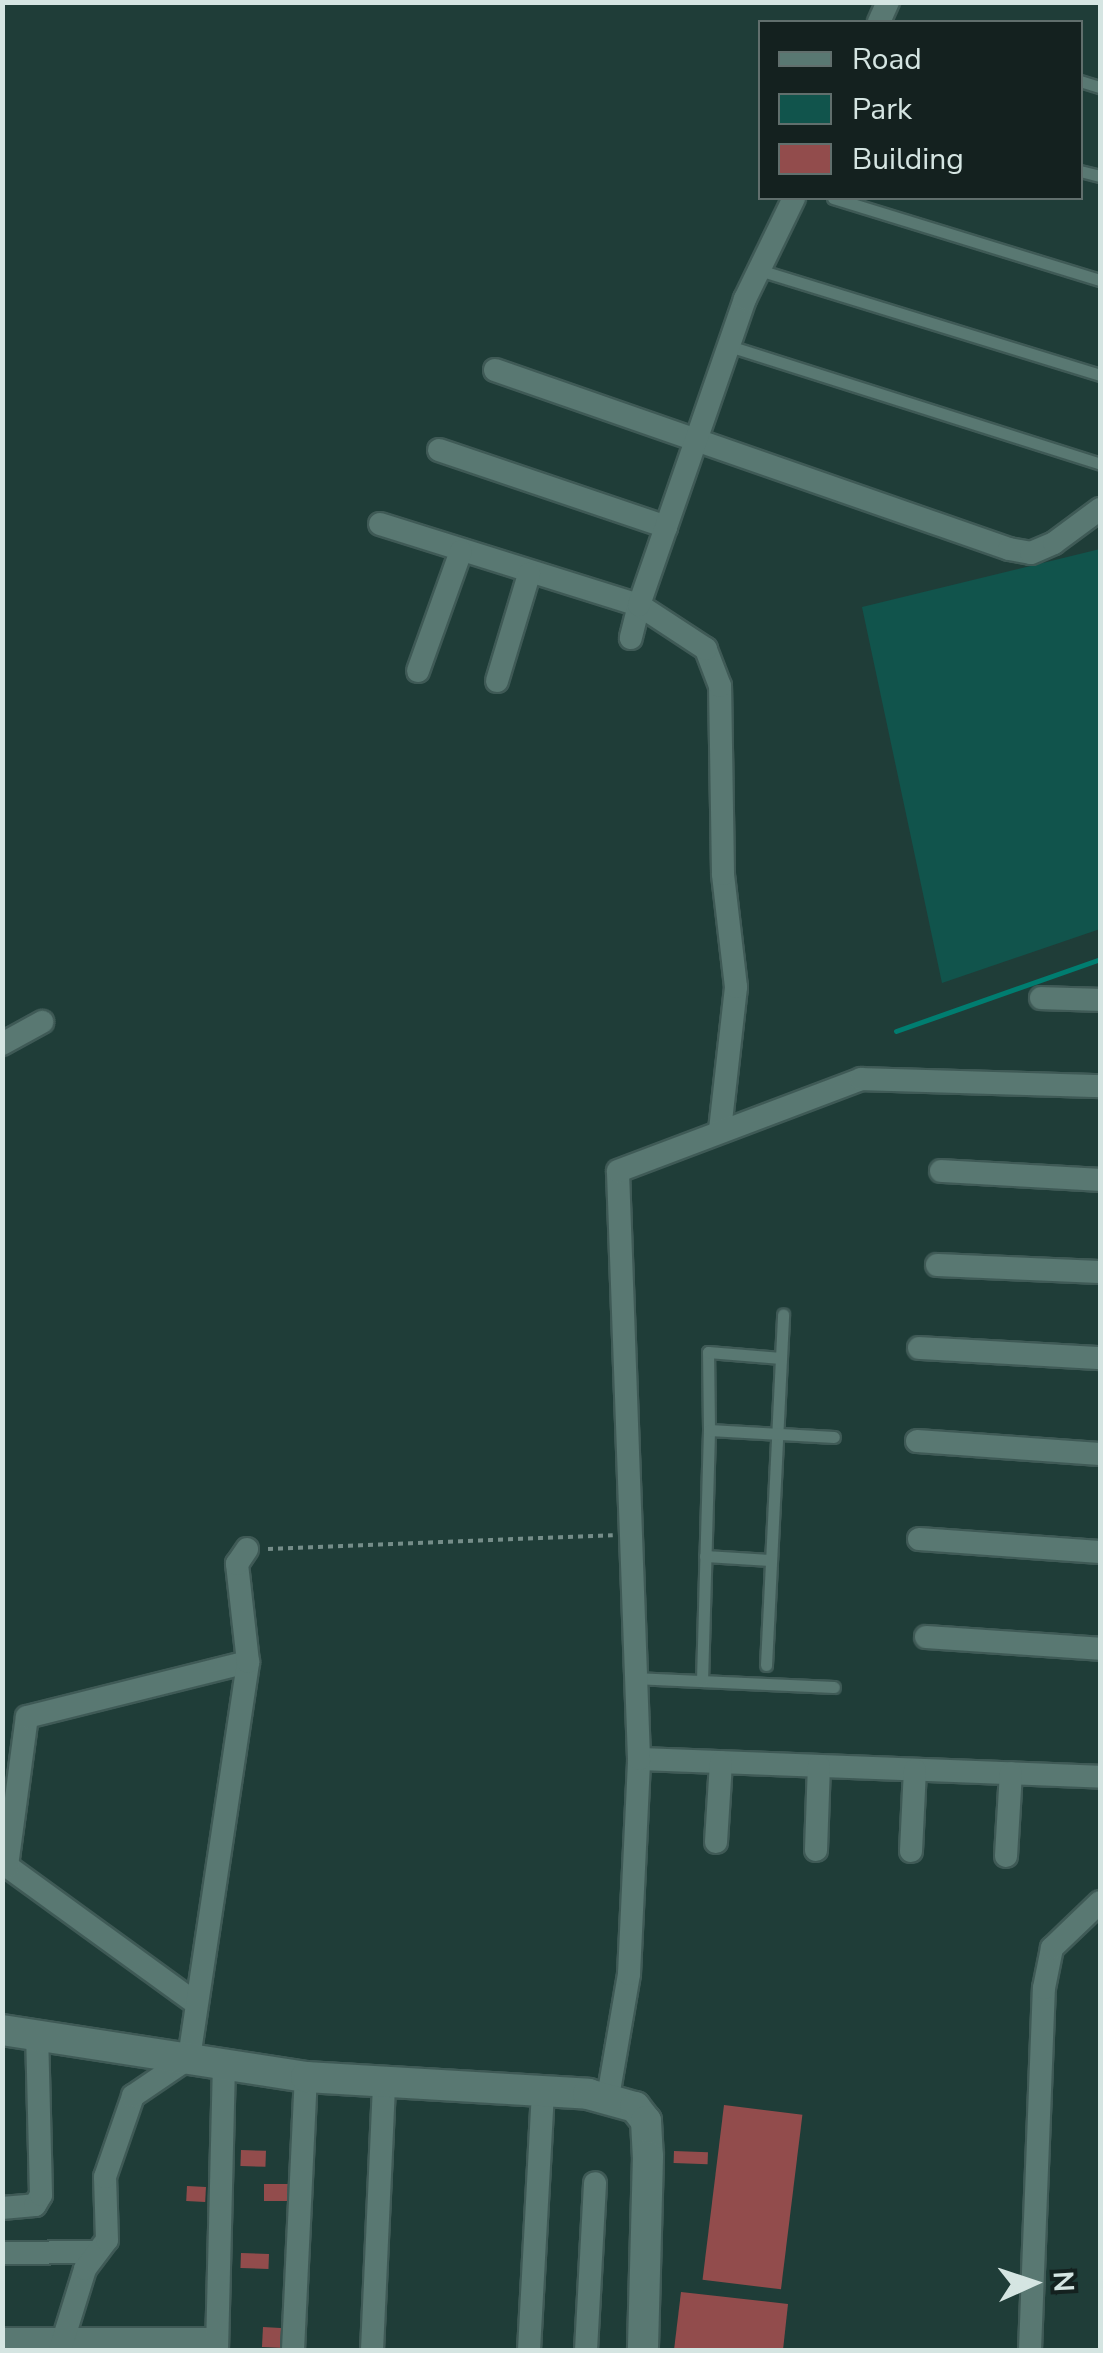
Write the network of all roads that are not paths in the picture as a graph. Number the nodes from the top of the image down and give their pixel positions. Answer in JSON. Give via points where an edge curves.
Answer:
{"nodes":[{"id":1,"x":793,"y":200,"type":"edge"},
{"id":2,"x":840,"y":200,"type":"edge"},
{"id":3,"x":759,"y":270,"type":"junction"},
{"id":4,"x":1100,"y":280,"type":"edge"},
{"id":5,"x":729,"y":346,"type":"junction"},
{"id":6,"x":495,"y":370,"type":"dead end"},
{"id":7,"x":1100,"y":375,"type":"edge"},
{"id":8,"x":696,"y":441,"type":"junction"},
{"id":9,"x":439,"y":450,"type":"dead end"},
{"id":10,"x":1100,"y":464,"type":"edge"},
{"id":11,"x":1100,"y":510,"type":"edge"},
{"id":12,"x":380,"y":524,"type":"dead end"},
{"id":13,"x":666,"y":527,"type":"junction"},
{"id":14,"x":461,"y":551,"type":"junction"},
{"id":15,"x":530,"y":574,"type":"junction"},
{"id":16,"x":639,"y":605,"type":"junction"},
{"id":17,"x":630,"y":638,"type":"dead end"},
{"id":18,"x":418,"y":671,"type":"dead end"},
{"id":19,"x":496,"y":681,"type":"dead end"},
{"id":20,"x":1040,"y":998,"type":"dead end"},
{"id":21,"x":1100,"y":1000,"type":"edge"},
{"id":22,"x":42,"y":1022,"type":"dead end"},
{"id":23,"x":2,"y":1044,"type":"edge"},
{"id":24,"x":1100,"y":1086,"type":"edge"},
{"id":25,"x":720,"y":1130,"type":"junction"},
{"id":26,"x":941,"y":1171,"type":"dead end"},
{"id":27,"x":1100,"y":1180,"type":"edge"},
{"id":28,"x":938,"y":1265,"type":"dead end"},
{"id":29,"x":1100,"y":1272,"type":"edge"},
{"id":30,"x":783,"y":1314,"type":"dead end"},
{"id":31,"x":919,"y":1348,"type":"dead end"},
{"id":32,"x":781,"y":1358,"type":"junction"},
{"id":33,"x":1100,"y":1358,"type":"edge"},
{"id":34,"x":709,"y":1430,"type":"junction"},
{"id":35,"x":776,"y":1434,"type":"junction"},
{"id":36,"x":834,"y":1437,"type":"dead end"},
{"id":37,"x":917,"y":1441,"type":"dead end"},
{"id":38,"x":1100,"y":1454,"type":"edge"},
{"id":39,"x":919,"y":1539,"type":"dead end"},
{"id":40,"x":246,"y":1550,"type":"road end"},
{"id":41,"x":1100,"y":1552,"type":"edge"},
{"id":42,"x":705,"y":1556,"type":"junction"},
{"id":43,"x":770,"y":1560,"type":"junction"},
{"id":44,"x":926,"y":1637,"type":"dead end"},
{"id":45,"x":1100,"y":1649,"type":"edge"},
{"id":46,"x":248,"y":1662,"type":"junction"},
{"id":47,"x":766,"y":1665,"type":"dead end"},
{"id":48,"x":633,"y":1678,"type":"junction"},
{"id":49,"x":702,"y":1682,"type":"junction"},
{"id":50,"x":834,"y":1687,"type":"dead end"},
{"id":51,"x":27,"y":1718,"type":"junction"},
{"id":52,"x":2,"y":1722,"type":"edge"},
{"id":53,"x":639,"y":1759,"type":"junction"},
{"id":54,"x":721,"y":1762,"type":"junction"},
{"id":55,"x":819,"y":1766,"type":"junction"},
{"id":56,"x":915,"y":1770,"type":"junction"},
{"id":57,"x":1011,"y":1773,"type":"junction"},
{"id":58,"x":1100,"y":1777,"type":"edge"},
{"id":59,"x":716,"y":1842,"type":"dead end"},
{"id":60,"x":816,"y":1850,"type":"dead end"},
{"id":61,"x":911,"y":1851,"type":"dead end"},
{"id":62,"x":1006,"y":1856,"type":"dead end"},
{"id":63,"x":5,"y":1864,"type":"edge"},
{"id":64,"x":1100,"y":1902,"type":"edge"},
{"id":65,"x":194,"y":2002,"type":"junction"},
{"id":66,"x":2,"y":2030,"type":"edge"},
{"id":67,"x":37,"y":2036,"type":"junction"},
{"id":68,"x":189,"y":2058,"type":"junction"},
{"id":69,"x":224,"y":2064,"type":"junction"},
{"id":70,"x":306,"y":2077,"type":"junction"},
{"id":71,"x":384,"y":2082,"type":"junction"},
{"id":72,"x":544,"y":2090,"type":"junction"},
{"id":73,"x":608,"y":2098,"type":"junction"},
{"id":74,"x":595,"y":2183,"type":"dead end"},
{"id":75,"x":2,"y":2208,"type":"edge"},
{"id":76,"x":98,"y":2252,"type":"junction"},
{"id":77,"x":2,"y":2253,"type":"edge"},
{"id":78,"x":2,"y":2339,"type":"edge"},
{"id":79,"x":62,"y":2345,"type":"edge"},
{"id":80,"x":217,"y":2345,"type":"edge"},
{"id":81,"x":293,"y":2350,"type":"edge"},
{"id":82,"x":372,"y":2350,"type":"edge"},
{"id":83,"x":529,"y":2350,"type":"edge"},
{"id":84,"x":586,"y":2350,"type":"edge"},
{"id":85,"x":643,"y":2350,"type":"edge"},
{"id":86,"x":1030,"y":2350,"type":"edge"}],
"edges":[{"from":1,"to":3,"type":"street"},
{"from":2,"to":4,"type":"lane"},
{"from":3,"to":5,"type":"street"},
{"from":3,"to":7,"type":"lane"},
{"from":5,"to":8,"type":"street"},
{"from":5,"to":10,"type":"lane"},
{"from":6,"to":8,"type":"street"},
{"from":8,"to":11,"type":"street","via":[[1030,552]]},
{"from":8,"to":13,"type":"street"},
{"from":9,"to":13,"type":"street"},
{"from":12,"to":14,"type":"street"},
{"from":13,"to":16,"type":"street"},
{"from":14,"to":15,"type":"street"},
{"from":14,"to":18,"type":"street"},
{"from":15,"to":16,"type":"street"},
{"from":15,"to":19,"type":"street"},
{"from":16,"to":17,"type":"street"},
{"from":16,"to":25,"type":"street","via":[[706,648],[720,686],[723,874],[736,987]]},
{"from":20,"to":21,"type":"street"},
{"from":22,"to":23,"type":"street"},
{"from":24,"to":25,"type":"street","via":[[861,1078]]},
{"from":25,"to":48,"type":"street","via":[[618,1171]]},
{"from":26,"to":27,"type":"street"},
{"from":28,"to":29,"type":"street"},
{"from":30,"to":32,"type":"lane"},
{"from":31,"to":33,"type":"street"},
{"from":32,"to":34,"type":"lane","via":[[708,1352]]},
{"from":32,"to":35,"type":"lane"},
{"from":34,"to":35,"type":"lane"},
{"from":34,"to":42,"type":"lane"},
{"from":35,"to":36,"type":"lane"},
{"from":35,"to":43,"type":"lane"},
{"from":37,"to":38,"type":"street"},
{"from":39,"to":41,"type":"street"},
{"from":40,"to":46,"type":"street","via":[[237,1581]]},
{"from":42,"to":43,"type":"lane"},
{"from":42,"to":49,"type":"lane"},
{"from":43,"to":47,"type":"lane"},
{"from":44,"to":45,"type":"street"},
{"from":46,"to":51,"type":"street"},
{"from":46,"to":65,"type":"street"},
{"from":48,"to":49,"type":"lane"},
{"from":48,"to":53,"type":"street"},
{"from":49,"to":50,"type":"lane"},
{"from":51,"to":52,"type":"street"},
{"from":51,"to":63,"type":"street"},
{"from":53,"to":54,"type":"street"},
{"from":53,"to":73,"type":"street","via":[[628,1974]]},
{"from":54,"to":55,"type":"street"},
{"from":54,"to":59,"type":"street"},
{"from":55,"to":56,"type":"street"},
{"from":55,"to":60,"type":"street"},
{"from":56,"to":57,"type":"street"},
{"from":56,"to":61,"type":"street"},
{"from":57,"to":58,"type":"street"},
{"from":57,"to":62,"type":"street"},
{"from":63,"to":65,"type":"street"},
{"from":64,"to":86,"type":"street","via":[[1052,1948],[1044,1988]]},
{"from":65,"to":68,"type":"street"},
{"from":66,"to":67,"type":"street"},
{"from":67,"to":68,"type":"street"},
{"from":67,"to":75,"type":"street","via":[[41,2194],[35,2205]]},
{"from":68,"to":69,"type":"street"},
{"from":68,"to":76,"type":"street","via":[[133,2096],[107,2167],[107,2240]]},
{"from":69,"to":70,"type":"street"},
{"from":69,"to":80,"type":"street"},
{"from":70,"to":71,"type":"street"},
{"from":70,"to":81,"type":"street"},
{"from":71,"to":72,"type":"street"},
{"from":71,"to":82,"type":"street"},
{"from":72,"to":73,"type":"street"},
{"from":72,"to":83,"type":"street"},
{"from":73,"to":85,"type":"street","via":[[635,2107],[646,2121]]},
{"from":74,"to":84,"type":"street"},
{"from":76,"to":77,"type":"street"},
{"from":76,"to":79,"type":"street"},
{"from":78,"to":79,"type":"street"},
{"from":79,"to":80,"type":"street"}]}
